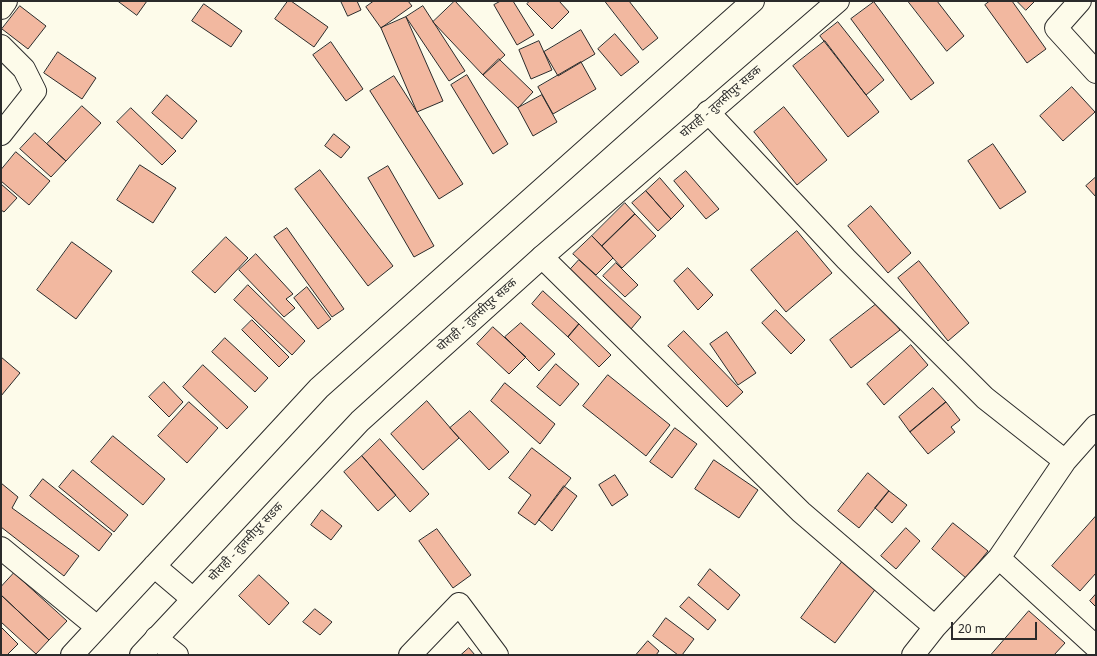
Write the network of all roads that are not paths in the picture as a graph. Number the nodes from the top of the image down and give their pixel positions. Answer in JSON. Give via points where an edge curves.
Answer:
{"nodes":[{"id":1,"x":6,"y":1,"type":"edge"},
{"id":2,"x":753,"y":1,"type":"edge"},
{"id":3,"x":838,"y":1,"type":"edge"},
{"id":4,"x":1080,"y":1,"type":"edge"},
{"id":5,"x":1,"y":8,"type":"edge"},
{"id":6,"x":1,"y":46,"type":"edge"},
{"id":7,"x":1096,"y":72,"type":"edge"},
{"id":8,"x":708,"y":112,"type":"junction"},
{"id":9,"x":1,"y":134,"type":"edge"},
{"id":10,"x":542,"y":258,"type":"junction"},
{"id":11,"x":1096,"y":426,"type":"edge"},
{"id":12,"x":1064,"y":461,"type":"junction"},
{"id":13,"x":1,"y":548,"type":"edge"},
{"id":14,"x":999,"y":558,"type":"junction"},
{"id":15,"x":154,"y":566,"type":"junction"},
{"id":16,"x":193,"y":599,"type":"junction"},
{"id":17,"x":97,"y":627,"type":"junction"},
{"id":18,"x":935,"y":627,"type":"junction"},
{"id":19,"x":156,"y":638,"type":"junction"},
{"id":20,"x":1096,"y":647,"type":"edge"},
{"id":21,"x":72,"y":655,"type":"edge"},
{"id":22,"x":141,"y":655,"type":"edge"},
{"id":23,"x":176,"y":655,"type":"edge"},
{"id":24,"x":410,"y":655,"type":"edge"},
{"id":25,"x":497,"y":655,"type":"edge"},
{"id":26,"x":913,"y":655,"type":"edge"}],
"edges":[{"from":1,"to":5,"type":"main road"},
{"from":2,"to":15,"type":"main road","via":[[319,388]]},
{"from":3,"to":8,"type":"main road","name":"घोराही - तुलसीपुर सडक"},
{"from":4,"to":7,"type":"main road","via":[[1056,28]]},
{"from":6,"to":9,"type":"main road","via":[[24,69],[34,91]]},
{"from":8,"to":10,"type":"main road","name":"घोराही - तुलसीपुर सडक"},
{"from":8,"to":12,"type":"main road","via":[[846,259],[985,398]]},
{"from":10,"to":16,"type":"main road","name":"घोराही - तुलसीपुर सडक","via":[[360,421]]},
{"from":10,"to":18,"type":"main road","via":[[801,512]]},
{"from":11,"to":12,"type":"main road"},
{"from":12,"to":14,"type":"main road"},
{"from":13,"to":17,"type":"main road"},
{"from":14,"to":18,"type":"main road"},
{"from":14,"to":20,"type":"main road"},
{"from":15,"to":16,"type":"main road"},
{"from":15,"to":17,"type":"main road"},
{"from":16,"to":19,"type":"main road","name":"घोराही - तुलसीपुर सडक"},
{"from":17,"to":21,"type":"main road"},
{"from":18,"to":26,"type":"main road"},
{"from":19,"to":22,"type":"main road","name":"घोराही - तुलसीपुर सडक"},
{"from":19,"to":23,"type":"main road"},
{"from":24,"to":25,"type":"main road","via":[[458,604]]}]}
